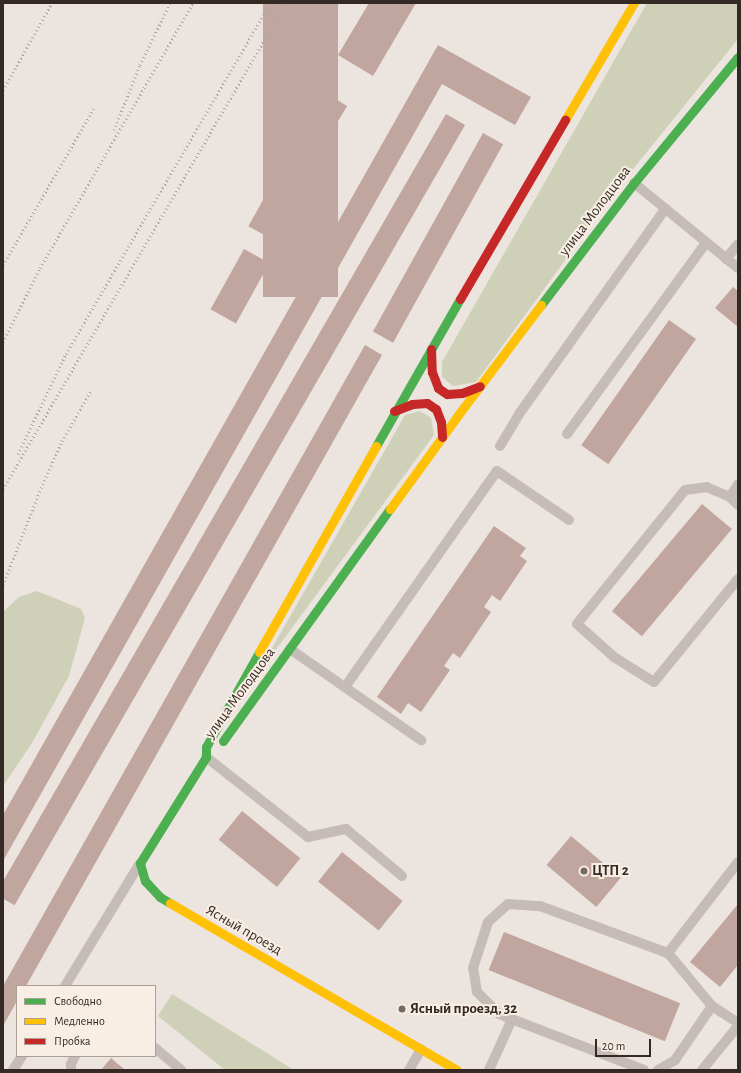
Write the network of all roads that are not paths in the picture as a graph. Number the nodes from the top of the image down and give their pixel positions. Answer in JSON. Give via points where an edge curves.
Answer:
{"nodes":[{"id":1,"x":634,"y":3,"type":"edge"},
{"id":2,"x":738,"y":57,"type":"edge"},
{"id":3,"x":634,"y":183,"type":"junction"},
{"id":4,"x":665,"y":209,"type":"junction"},
{"id":5,"x":706,"y":243,"type":"junction"},
{"id":6,"x":738,"y":244,"type":"edge"},
{"id":7,"x":726,"y":259,"type":"junction"},
{"id":8,"x":738,"y":268,"type":"edge"},
{"id":9,"x":431,"y":349,"type":"junction"},
{"id":10,"x":480,"y":386,"type":"junction"},
{"id":11,"x":394,"y":411,"type":"junction"},
{"id":12,"x":567,"y":434,"type":"dead end"},
{"id":13,"x":442,"y":437,"type":"junction"},
{"id":14,"x":500,"y":446,"type":"dead end"},
{"id":15,"x":738,"y":484,"type":"edge"},
{"id":16,"x":730,"y":497,"type":"junction"},
{"id":17,"x":738,"y":505,"type":"edge"},
{"id":18,"x":569,"y":520,"type":"dead end"},
{"id":19,"x":738,"y":579,"type":"edge"},
{"id":20,"x":290,"y":649,"type":"junction"},
{"id":21,"x":345,"y":687,"type":"junction"},
{"id":22,"x":420,"y":740,"type":"dead end"},
{"id":23,"x":212,"y":754,"type":"junction"},
{"id":24,"x":738,"y":862,"type":"edge"},
{"id":25,"x":140,"y":863,"type":"junction"},
{"id":26,"x":402,"y":876,"type":"dead end"},
{"id":27,"x":668,"y":953,"type":"junction"},
{"id":28,"x":65,"y":985,"type":"edge"},
{"id":29,"x":712,"y":1006,"type":"junction"},
{"id":30,"x":512,"y":1019,"type":"junction"},
{"id":31,"x":738,"y":1025,"type":"edge"},
{"id":32,"x":156,"y":1049,"type":"edge"},
{"id":33,"x":421,"y":1049,"type":"junction"},
{"id":34,"x":21,"y":1057,"type":"edge"},
{"id":35,"x":74,"y":1057,"type":"edge"},
{"id":36,"x":450,"y":1068,"type":"edge"},
{"id":37,"x":13,"y":1070,"type":"edge"},
{"id":38,"x":71,"y":1070,"type":"edge"},
{"id":39,"x":181,"y":1070,"type":"edge"},
{"id":40,"x":409,"y":1070,"type":"edge"},
{"id":41,"x":489,"y":1070,"type":"edge"},
{"id":42,"x":644,"y":1070,"type":"edge"},
{"id":43,"x":658,"y":1070,"type":"edge"},
{"id":44,"x":702,"y":1070,"type":"edge"}],
"edges":[{"from":1,"to":9,"type":"street","name":"улица Молодцова"},
{"from":2,"to":3,"type":"street","name":"улица Молодцова"},
{"from":3,"to":4,"type":"lane","via":[[660,202]]},
{"from":3,"to":10,"type":"street","name":"улица Молодцова"},
{"from":4,"to":5,"type":"lane"},
{"from":4,"to":14,"type":"lane","via":[[519,414]]},
{"from":5,"to":7,"type":"lane"},
{"from":5,"to":12,"type":"lane"},
{"from":6,"to":7,"type":"lane"},
{"from":7,"to":8,"type":"lane"},
{"from":9,"to":10,"type":"street","via":[[432,372],[438,388],[447,394],[462,393]]},
{"from":9,"to":11,"type":"street","name":"улица Молодцова"},
{"from":10,"to":13,"type":"street","name":"улица Молодцова"},
{"from":11,"to":13,"type":"street","via":[[412,404],[427,404],[436,409],[441,422]]},
{"from":11,"to":23,"type":"street","name":"улица Молодцова","via":[[206,747]]},
{"from":13,"to":20,"type":"street","name":"улица Молодцова"},
{"from":15,"to":16,"type":"lane"},
{"from":16,"to":17,"type":"lane"},
{"from":16,"to":19,"type":"lane","via":[[707,486],[685,490],[577,624],[614,657],[654,682]]},
{"from":18,"to":21,"type":"lane","via":[[496,471]]},
{"from":20,"to":21,"type":"lane"},
{"from":20,"to":23,"type":"street","name":"улица Молодцова"},
{"from":21,"to":22,"type":"lane"},
{"from":23,"to":25,"type":"street"},
{"from":23,"to":26,"type":"lane","via":[[308,837],[346,829]]},
{"from":24,"to":27,"type":"lane"},
{"from":25,"to":28,"type":"lane"},
{"from":25,"to":33,"type":"street","name":"Ясный проезд","via":[[145,881],[160,897]]},
{"from":27,"to":29,"type":"lane"},
{"from":27,"to":30,"type":"lane","via":[[540,906],[508,904],[488,922],[473,968],[477,992],[499,1014]]},
{"from":29,"to":31,"type":"lane"},
{"from":29,"to":43,"type":"lane","via":[[675,1060]]},
{"from":30,"to":41,"type":"lane"},
{"from":30,"to":42,"type":"lane"},
{"from":31,"to":44,"type":"lane"},
{"from":32,"to":39,"type":"lane"},
{"from":33,"to":36,"type":"street","name":"Ясный проезд"},
{"from":33,"to":40,"type":"lane"},
{"from":34,"to":37,"type":"lane"},
{"from":35,"to":38,"type":"lane"}]}
